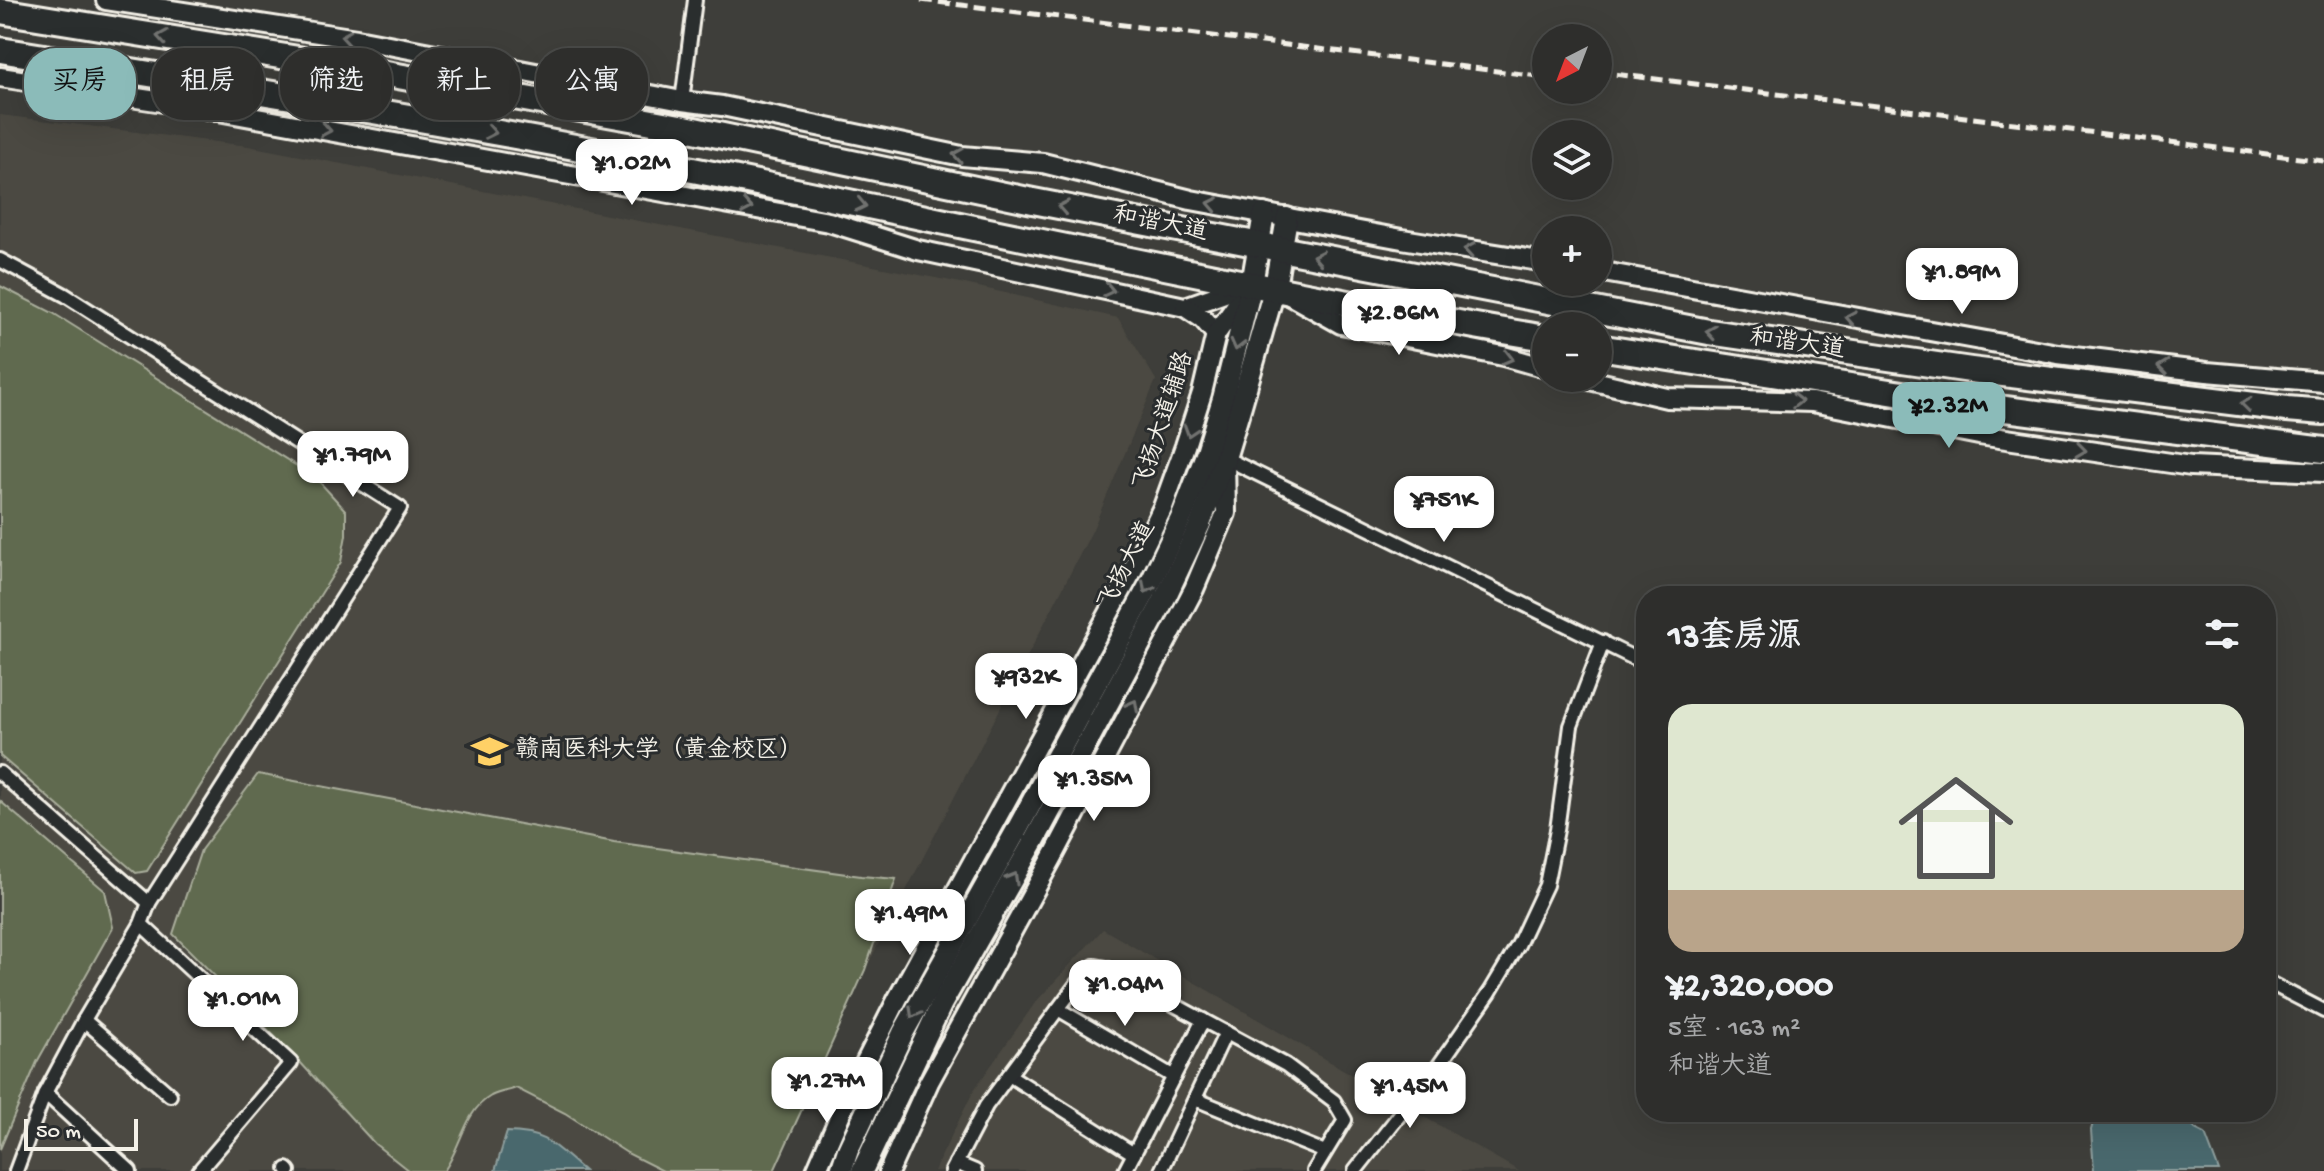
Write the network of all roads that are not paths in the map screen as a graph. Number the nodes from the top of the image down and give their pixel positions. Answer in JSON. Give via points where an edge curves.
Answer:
{"nodes":[{"id":1,"x":106,"y":0,"type":"edge"},
{"id":2,"x":695,"y":0,"type":"edge"},
{"id":3,"x":0,"y":11,"type":"edge"},
{"id":4,"x":0,"y":50,"type":"edge"},
{"id":5,"x":0,"y":77,"type":"edge"},
{"id":6,"x":682,"y":101,"type":"junction"},
{"id":7,"x":1264,"y":214,"type":"junction"},
{"id":8,"x":1287,"y":218,"type":"junction"},
{"id":9,"x":1270,"y":247,"type":"junction"},
{"id":10,"x":0,"y":260,"type":"edge"},
{"id":11,"x":1532,"y":260,"type":"edge"},
{"id":12,"x":1612,"y":274,"type":"edge"},
{"id":13,"x":1263,"y":286,"type":"junction"},
{"id":14,"x":1185,"y":307,"type":"junction"},
{"id":15,"x":1216,"y":334,"type":"junction"},
{"id":16,"x":1532,"y":336,"type":"edge"},
{"id":17,"x":1612,"y":349,"type":"edge"},
{"id":18,"x":1532,"y":364,"type":"edge"},
{"id":19,"x":2324,"y":382,"type":"edge"},
{"id":20,"x":1612,"y":385,"type":"edge"},
{"id":21,"x":2324,"y":412,"type":"edge"},
{"id":22,"x":2324,"y":450,"type":"edge"},
{"id":23,"x":1225,"y":458,"type":"junction"},
{"id":24,"x":2324,"y":472,"type":"edge"},
{"id":25,"x":1603,"y":642,"type":"junction"},
{"id":26,"x":1636,"y":659,"type":"edge"},
{"id":27,"x":0,"y":773,"type":"edge"},
{"id":28,"x":149,"y":903,"type":"junction"},
{"id":29,"x":141,"y":924,"type":"junction"},
{"id":30,"x":952,"y":946,"type":"junction"},
{"id":31,"x":2276,"y":986,"type":"edge"},
{"id":32,"x":898,"y":998,"type":"junction"},
{"id":33,"x":942,"y":1003,"type":"junction"},
{"id":34,"x":1058,"y":1009,"type":"junction"},
{"id":35,"x":2324,"y":1011,"type":"edge"},
{"id":36,"x":84,"y":1020,"type":"junction"},
{"id":37,"x":1203,"y":1020,"type":"junction"},
{"id":38,"x":1226,"y":1032,"type":"junction"},
{"id":39,"x":1009,"y":1075,"type":"junction"},
{"id":40,"x":1174,"y":1077,"type":"junction"},
{"id":41,"x":929,"y":1082,"type":"junction"},
{"id":42,"x":45,"y":1093,"type":"junction"},
{"id":43,"x":170,"y":1095,"type":"dead end"},
{"id":44,"x":847,"y":1099,"type":"junction"},
{"id":45,"x":1195,"y":1099,"type":"junction"},
{"id":46,"x":848,"y":1150,"type":"junction"},
{"id":47,"x":1325,"y":1152,"type":"junction"},
{"id":48,"x":1134,"y":1154,"type":"junction"},
{"id":49,"x":954,"y":1167,"type":"edge"},
{"id":50,"x":16,"y":1171,"type":"edge"},
{"id":51,"x":130,"y":1171,"type":"edge"},
{"id":52,"x":199,"y":1171,"type":"edge"},
{"id":53,"x":816,"y":1171,"type":"edge"},
{"id":54,"x":841,"y":1171,"type":"edge"},
{"id":55,"x":862,"y":1171,"type":"edge"},
{"id":56,"x":889,"y":1171,"type":"edge"},
{"id":57,"x":975,"y":1171,"type":"edge"},
{"id":58,"x":1125,"y":1171,"type":"edge"},
{"id":59,"x":1161,"y":1171,"type":"edge"},
{"id":60,"x":1314,"y":1171,"type":"edge"},
{"id":61,"x":1355,"y":1171,"type":"edge"}],
"edges":[{"from":6,"to":1,"type":"street","one_way":true,"via":[[357,39]]},
{"from":2,"to":6,"type":"street"},
{"from":9,"to":3,"type":"highway","name":"和谐大道","one_way":true,"via":[[665,125]]},
{"from":4,"to":13,"type":"highway","one_way":true,"via":[[349,105]]},
{"from":5,"to":14,"type":"street","one_way":true,"via":[[202,108],[829,222],[918,250]]},
{"from":7,"to":6,"type":"street","one_way":true,"via":[[1043,163],[962,156]]},
{"from":7,"to":8,"type":"street"},
{"from":7,"to":9,"type":"main road","name":"飞扬大道"},
{"from":8,"to":9,"type":"main road","name":"飞扬大道"},
{"from":11,"to":8,"type":"street","one_way":true},
{"from":9,"to":13,"type":"main road","name":"飞扬大道"},
{"from":21,"to":9,"type":"highway","name":"和谐大道","one_way":true,"via":[[1709,332]]},
{"from":10,"to":28,"type":"street","via":[[65,295],[400,508]]},
{"from":19,"to":12,"type":"street","one_way":true,"via":[[2058,354]]},
{"from":13,"to":14,"type":"street"},
{"from":13,"to":15,"type":"street","name":"飞扬大道辅路"},
{"from":13,"to":16,"type":"highway"},
{"from":13,"to":18,"type":"street","one_way":true,"via":[[1341,324]]},
{"from":13,"to":23,"type":"main road","name":"飞扬大道"},
{"from":13,"to":30,"type":"main road","name":"飞扬大道","one_way":true,"via":[[1207,452],[1152,580]]},
{"from":14,"to":15,"type":"street"},
{"from":15,"to":32,"type":"street","name":"飞扬大道辅路","one_way":true,"via":[[1202,393],[1156,521]]},
{"from":17,"to":22,"type":"highway","via":[[1967,404]]},
{"from":20,"to":24,"type":"street","one_way":true,"via":[[1667,398],[1812,402],[1979,435],[2191,466]]},
{"from":23,"to":25,"type":"street"},
{"from":33,"to":23,"type":"main road","name":"飞扬大道","one_way":true,"via":[[1167,594]]},
{"from":41,"to":23,"type":"street","one_way":true,"via":[[1194,589],[1226,513]]},
{"from":25,"to":26,"type":"street"},
{"from":25,"to":61,"type":"street","via":[[1571,726],[1546,885],[1518,945],[1437,1068]]},
{"from":27,"to":28,"type":"street"},
{"from":28,"to":29,"type":"street"},
{"from":29,"to":36,"type":"street"},
{"from":29,"to":52,"type":"street","via":[[291,1063]]},
{"from":30,"to":32,"type":"street"},
{"from":30,"to":46,"type":"main road","name":"飞扬大道","one_way":true,"via":[[903,1033]]},
{"from":31,"to":35,"type":"street"},
{"from":32,"to":44,"type":"street","name":"飞扬大道辅路"},
{"from":33,"to":41,"type":"street"},
{"from":33,"to":55,"type":"main road","name":"飞扬大道"},
{"from":34,"to":37,"type":"street","via":[[1094,966]]},
{"from":34,"to":39,"type":"street"},
{"from":34,"to":40,"type":"street"},
{"from":36,"to":42,"type":"street"},
{"from":36,"to":43,"type":"street"},
{"from":37,"to":38,"type":"street"},
{"from":37,"to":40,"type":"street"},
{"from":38,"to":45,"type":"street"},
{"from":38,"to":47,"type":"street","via":[[1286,1065],[1334,1101],[1345,1120]]},
{"from":39,"to":48,"type":"street"},
{"from":39,"to":49,"type":"street"},
{"from":40,"to":48,"type":"street"},
{"from":41,"to":56,"type":"street"},
{"from":42,"to":50,"type":"street"},
{"from":42,"to":51,"type":"street"},
{"from":44,"to":46,"type":"street"},
{"from":44,"to":53,"type":"street","name":"飞扬大道辅路"},
{"from":45,"to":47,"type":"street"},
{"from":45,"to":59,"type":"street"},
{"from":46,"to":54,"type":"main road","name":"飞扬大道"},
{"from":47,"to":60,"type":"street"},
{"from":48,"to":58,"type":"street"},
{"from":49,"to":57,"type":"street"}]}
